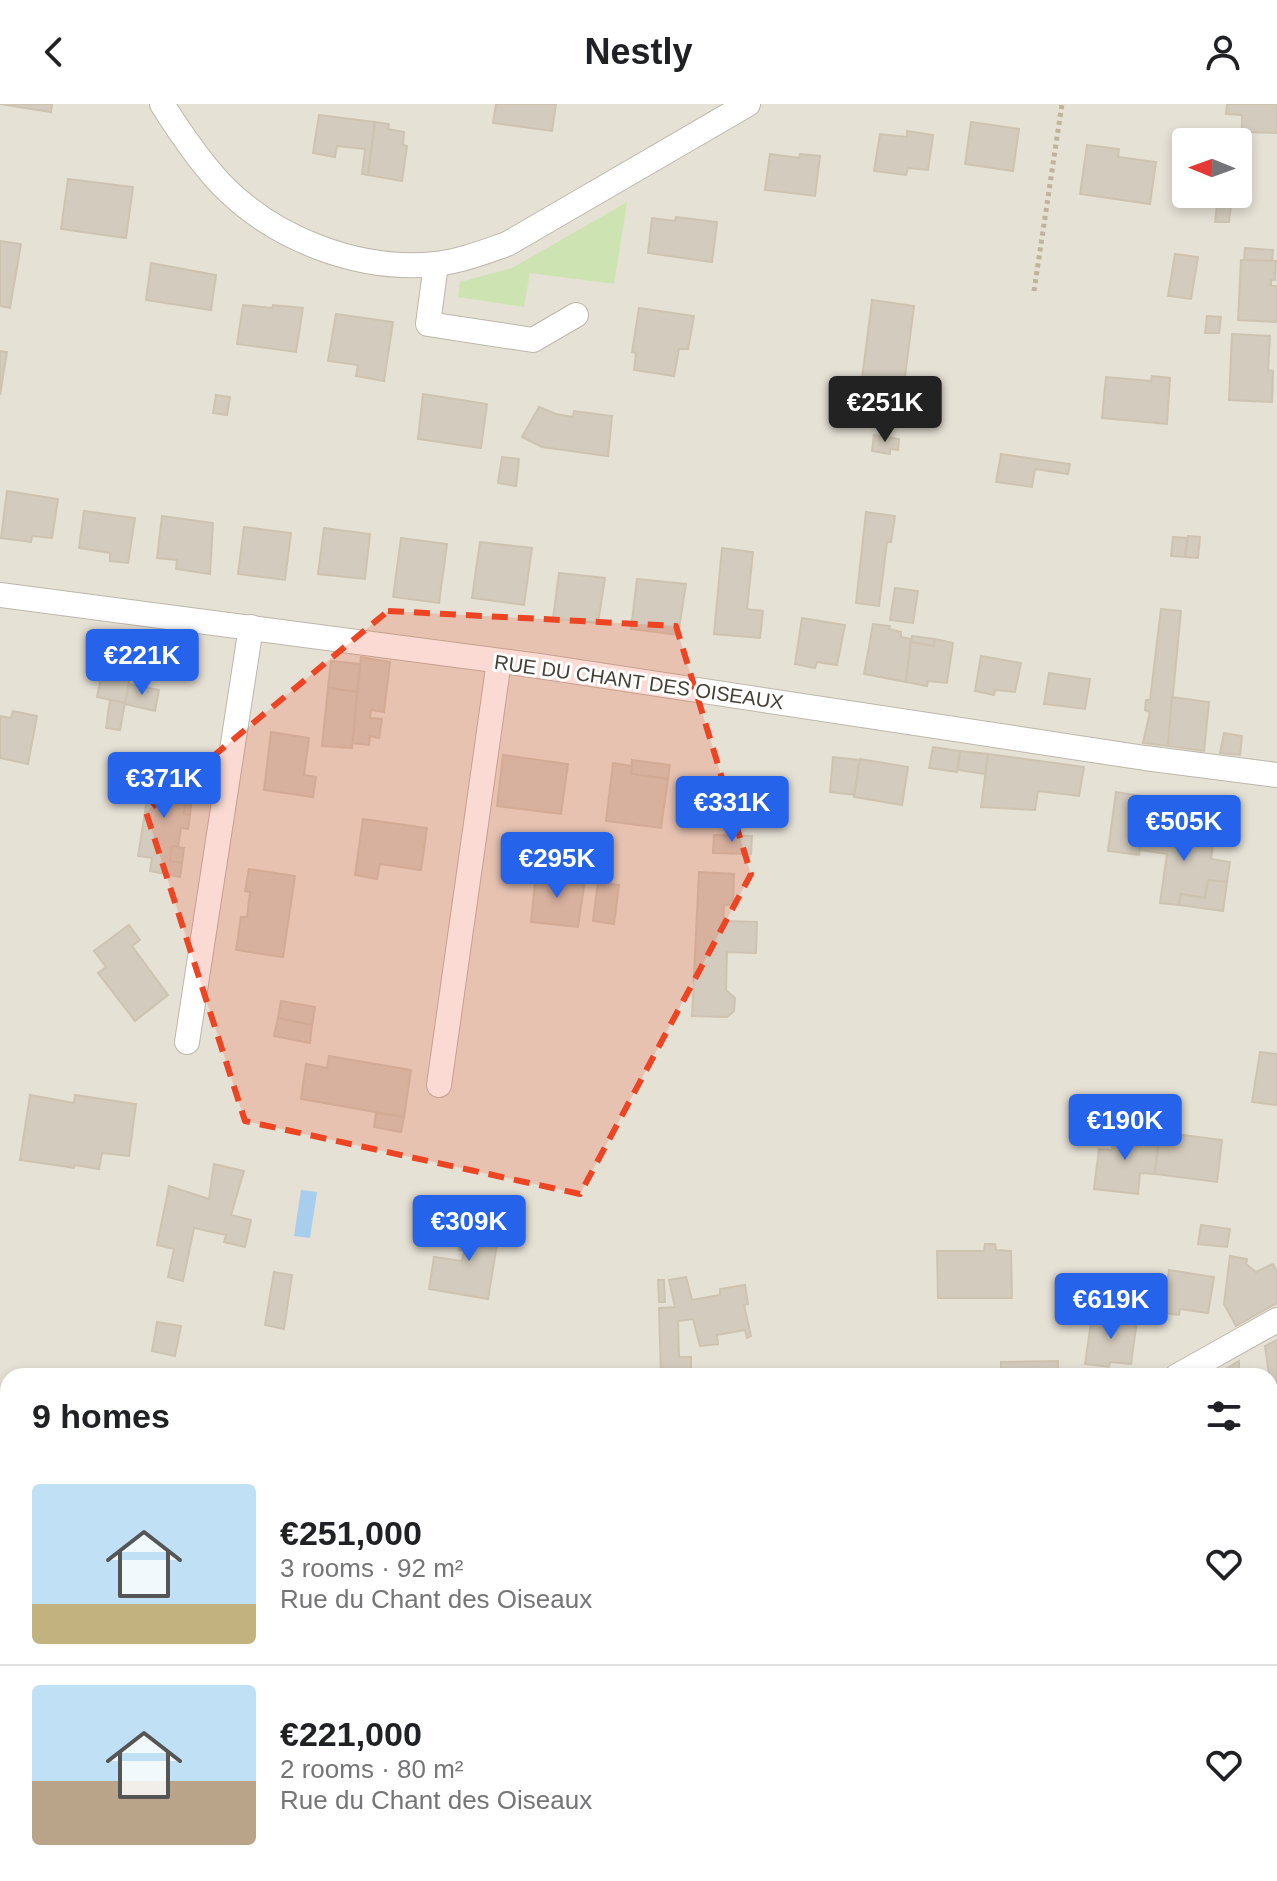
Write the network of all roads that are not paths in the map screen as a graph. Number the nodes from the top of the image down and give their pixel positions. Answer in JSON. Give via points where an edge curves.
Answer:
{"nodes":[{"id":1,"x":162,"y":104,"type":"edge"},
{"id":2,"x":748,"y":104,"type":"edge"},
{"id":3,"x":436,"y":264,"type":"junction"},
{"id":4,"x":576,"y":315,"type":"dead end"},
{"id":5,"x":0,"y":595,"type":"edge"},
{"id":6,"x":251,"y":627,"type":"junction"},
{"id":7,"x":499,"y":661,"type":"junction"},
{"id":8,"x":1277,"y":775,"type":"edge"},
{"id":9,"x":187,"y":1042,"type":"dead end"},
{"id":10,"x":439,"y":1085,"type":"dead end"},
{"id":11,"x":1277,"y":1320,"type":"edge"},
{"id":12,"x":1191,"y":1368,"type":"edge"}],
"edges":[{"from":1,"to":3,"type":"street","via":[[220,183],[263,220],[303,241],[352,257]]},
{"from":2,"to":3,"type":"street","via":[[507,244]]},
{"from":3,"to":4,"type":"street","via":[[428,324],[533,340]]},
{"from":5,"to":6,"type":"street","name":"RUE DU CHANT DES OISEAUX"},
{"from":6,"to":7,"type":"street","name":"RUE DU CHANT DES OISEAUX"},
{"from":6,"to":9,"type":"street"},
{"from":7,"to":8,"type":"street","name":"RUE DU CHANT DES OISEAUX"},
{"from":7,"to":10,"type":"street"},
{"from":11,"to":12,"type":"street"}]}
